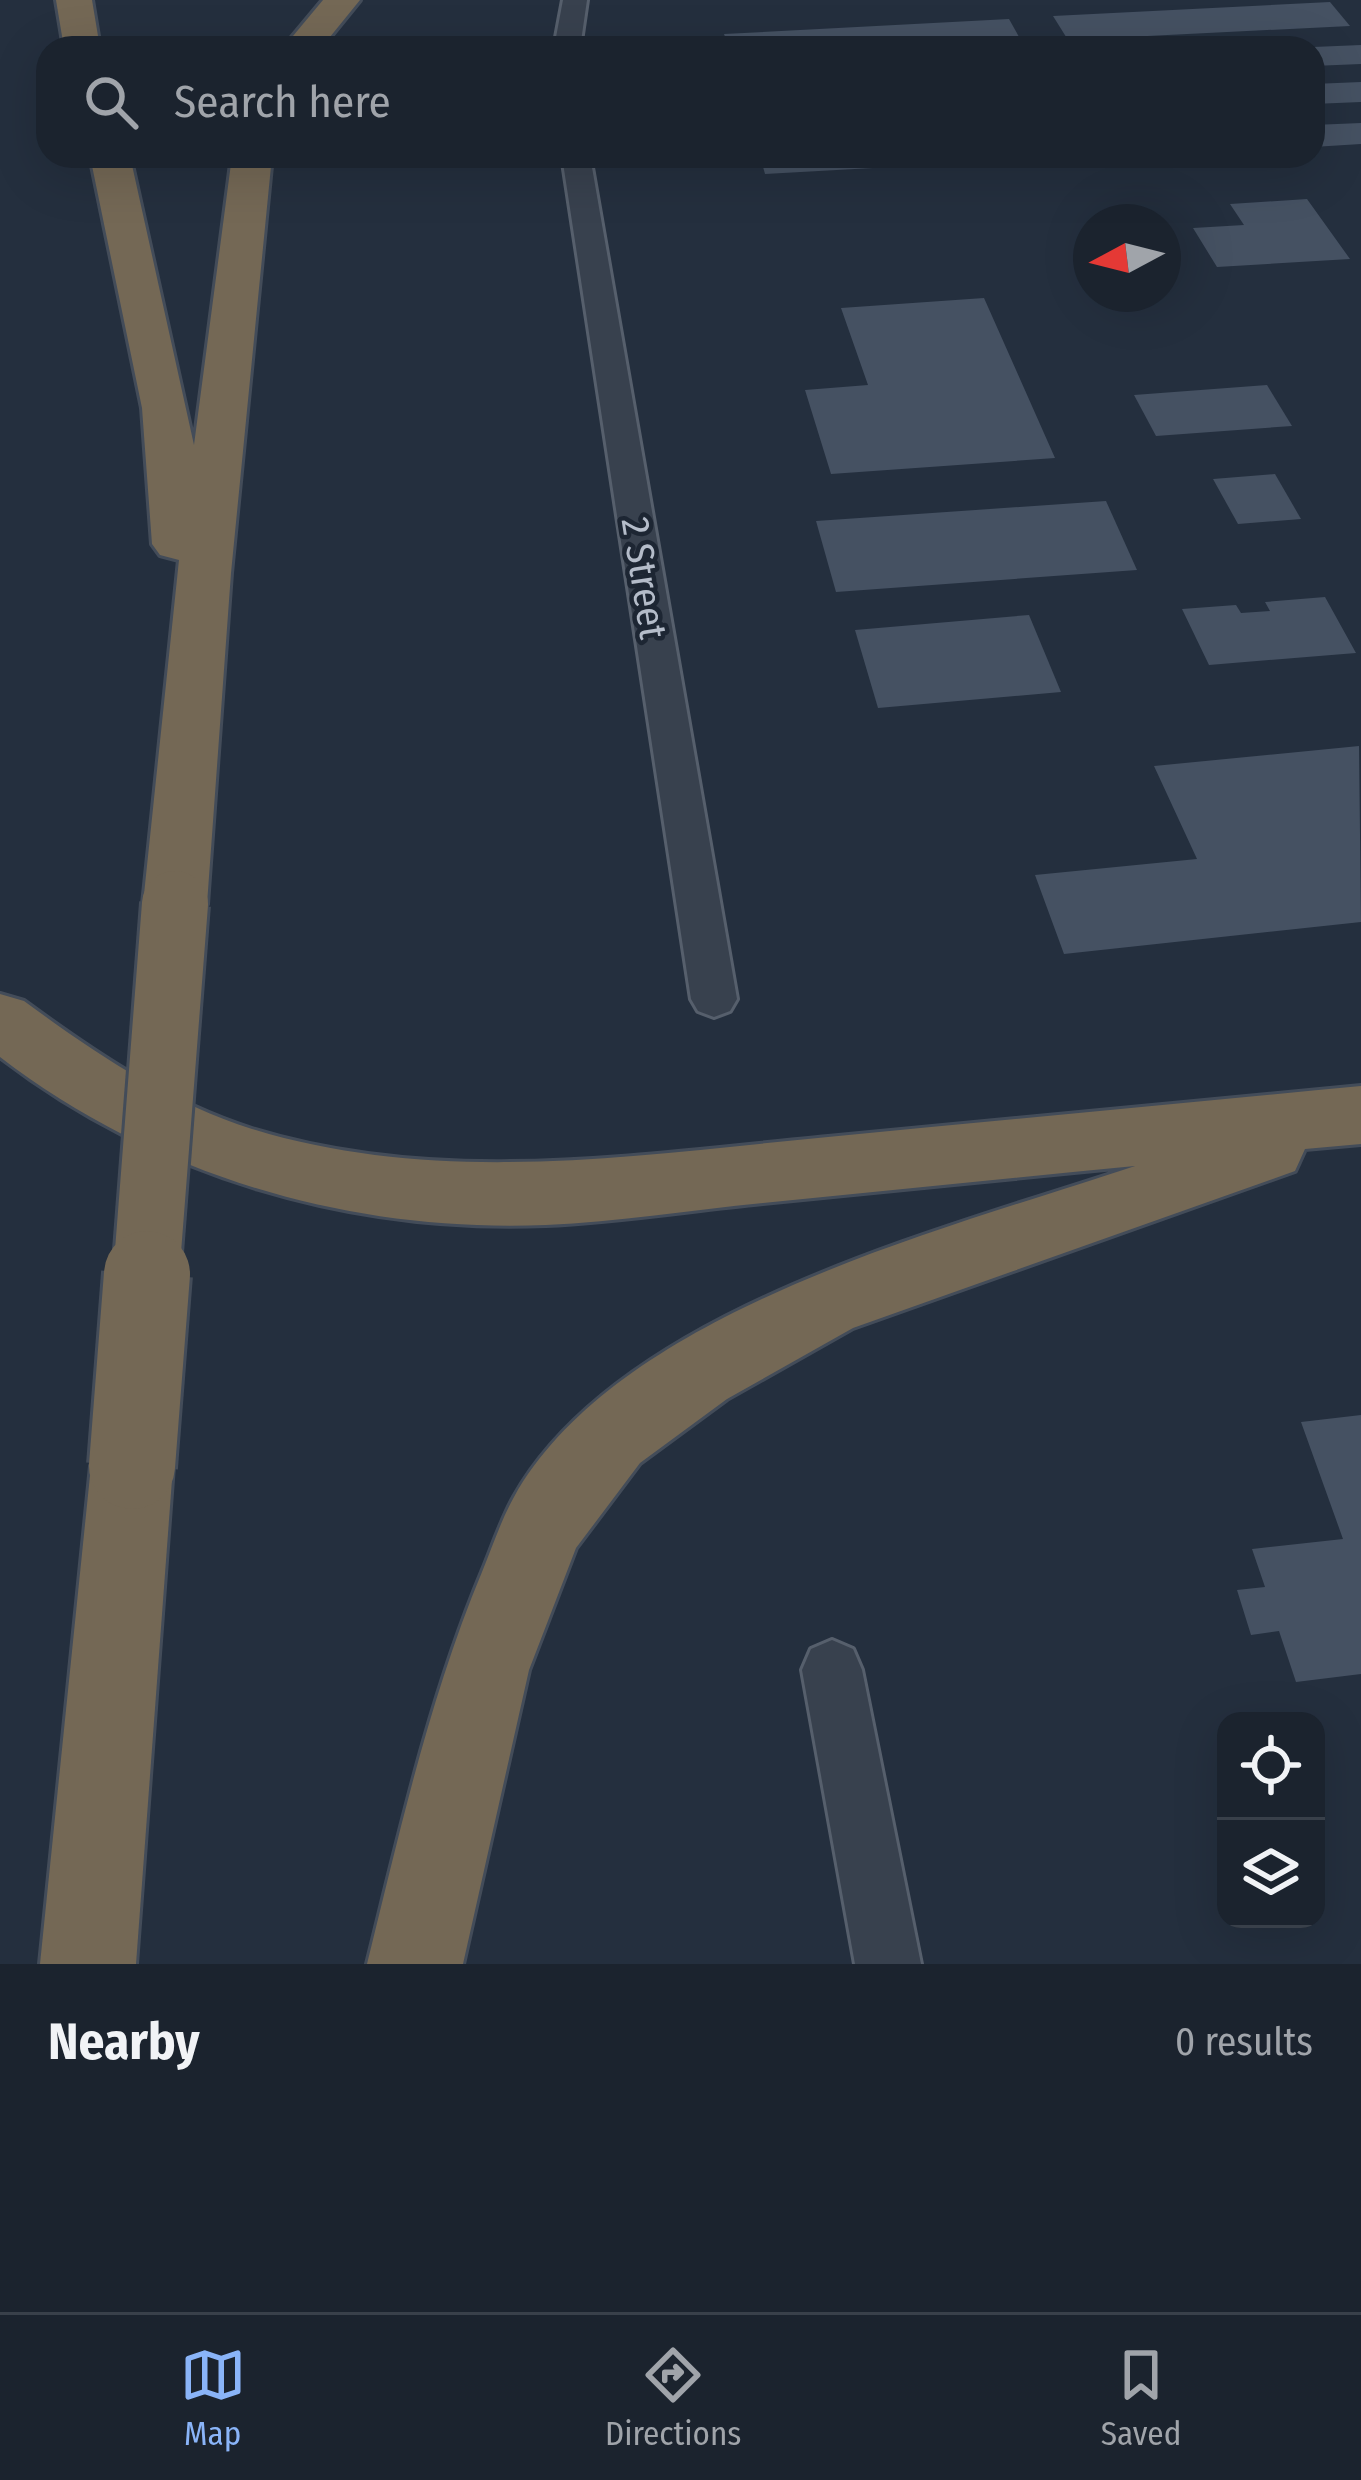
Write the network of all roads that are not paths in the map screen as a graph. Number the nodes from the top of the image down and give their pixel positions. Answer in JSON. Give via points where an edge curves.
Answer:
{"nodes":[{"id":1,"x":74,"y":0,"type":"edge"},
{"id":2,"x":342,"y":0,"type":"edge"},
{"id":3,"x":575,"y":0,"type":"edge"},
{"id":4,"x":80,"y":36,"type":"edge"},
{"id":5,"x":311,"y":36,"type":"edge"},
{"id":6,"x":569,"y":36,"type":"edge"},
{"id":7,"x":113,"y":168,"type":"edge"},
{"id":8,"x":249,"y":168,"type":"edge"},
{"id":9,"x":578,"y":168,"type":"edge"},
{"id":10,"x":191,"y":673,"type":"junction"},
{"id":11,"x":714,"y":999,"type":"dead end"},
{"id":12,"x":0,"y":1020,"type":"edge"},
{"id":13,"x":1361,"y":1117,"type":"edge"},
{"id":14,"x":832,"y":1670,"type":"dead end"},
{"id":15,"x":88,"y":1964,"type":"edge"},
{"id":16,"x":415,"y":1964,"type":"edge"},
{"id":17,"x":888,"y":1964,"type":"edge"}],
"edges":[{"from":1,"to":4,"type":"highway"},
{"from":2,"to":5,"type":"highway"},
{"from":3,"to":6,"type":"street"},
{"from":7,"to":10,"type":"highway","via":[[166,408]]},
{"from":8,"to":10,"type":"highway"},
{"from":9,"to":11,"type":"street","name":"2 Street"},
{"from":10,"to":15,"type":"highway","bridge":true},
{"from":12,"to":13,"type":"highway","via":[[99,1092],[216,1147],[320,1179],[426,1193],[545,1194]]},
{"from":13,"to":16,"type":"highway","via":[[828,1303],[699,1374],[612,1437],[544,1523],[485,1670]]},
{"from":14,"to":17,"type":"street"}]}
